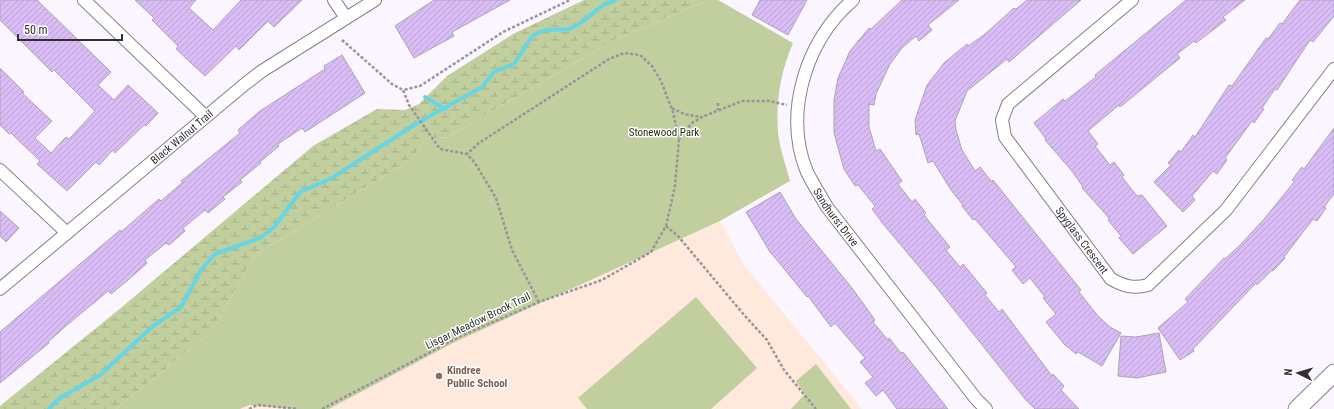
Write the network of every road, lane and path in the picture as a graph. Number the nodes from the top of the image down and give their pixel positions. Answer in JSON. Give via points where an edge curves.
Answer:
{"nodes":[{"id":1,"x":84,"y":0,"type":"edge"},
{"id":2,"x":334,"y":0,"type":"edge"},
{"id":3,"x":375,"y":0,"type":"edge"},
{"id":4,"x":570,"y":0,"type":"edge"},
{"id":5,"x":853,"y":0,"type":"edge"},
{"id":6,"x":1132,"y":0,"type":"edge"},
{"id":7,"x":346,"y":18,"type":"junction"},
{"id":8,"x":342,"y":40,"type":"dead end"},
{"id":9,"x":1334,"y":69,"type":"edge"},
{"id":10,"x":404,"y":90,"type":"junction"},
{"id":11,"x":718,"y":103,"type":"dead end"},
{"id":12,"x":671,"y":108,"type":"junction"},
{"id":13,"x":798,"y":108,"type":"junction"},
{"id":14,"x":718,"y":110,"type":"junction"},
{"id":15,"x":204,"y":116,"type":"junction"},
{"id":16,"x":702,"y":117,"type":"junction"},
{"id":17,"x":679,"y":140,"type":"junction"},
{"id":18,"x":467,"y":154,"type":"junction"},
{"id":19,"x":0,"y":170,"type":"edge"},
{"id":20,"x":666,"y":226,"type":"junction"},
{"id":21,"x":67,"y":233,"type":"junction"},
{"id":22,"x":0,"y":289,"type":"edge"},
{"id":23,"x":539,"y":302,"type":"junction"},
{"id":24,"x":1334,"y":373,"type":"edge"},
{"id":25,"x":249,"y":409,"type":"edge"},
{"id":26,"x":298,"y":409,"type":"edge"},
{"id":27,"x":322,"y":409,"type":"edge"},
{"id":28,"x":816,"y":409,"type":"edge"},
{"id":29,"x":986,"y":409,"type":"edge"},
{"id":30,"x":1297,"y":409,"type":"edge"}],
"edges":[{"from":1,"to":15,"type":"street"},
{"from":2,"to":7,"type":"street"},
{"from":3,"to":7,"type":"street","name":"Black Walnut Trail"},
{"from":4,"to":10,"type":"path","via":[[503,32],[420,86]]},
{"from":5,"to":13,"type":"street","name":"Sandhurst Drive","via":[[824,31],[810,60],[798,96]]},
{"from":6,"to":9,"type":"street","name":"Spyglass Crescent","via":[[1008,104],[1002,120],[1004,137],[1111,280],[1121,285],[1135,288],[1148,285],[1226,210]]},
{"from":7,"to":15,"type":"street","name":"Black Walnut Trail","via":[[262,71]]},
{"from":8,"to":10,"type":"path","via":[[392,84]]},
{"from":10,"to":18,"type":"path","via":[[409,105],[440,149]]},
{"from":11,"to":14,"type":"path"},
{"from":12,"to":16,"type":"path","via":[[684,114]]},
{"from":12,"to":17,"type":"path"},
{"from":12,"to":18,"type":"path","via":[[652,66],[640,55],[624,53],[603,63],[479,143]]},
{"from":13,"to":14,"type":"path","via":[[769,101],[742,101]]},
{"from":13,"to":29,"type":"street","name":"Sandhurst Drive","via":[[800,146],[807,171],[826,207]]},
{"from":14,"to":16,"type":"path"},
{"from":15,"to":21,"type":"street","name":"Black Walnut Trail"},
{"from":16,"to":17,"type":"path","via":[[692,123]]},
{"from":17,"to":20,"type":"path","via":[[675,186]]},
{"from":18,"to":23,"type":"path","name":"Lisgar Meadow Brook Trail","via":[[496,198],[512,250]]},
{"from":19,"to":21,"type":"street"},
{"from":20,"to":23,"type":"path","via":[[651,252],[620,272]]},
{"from":20,"to":28,"type":"path","via":[[678,236],[767,340],[784,370]]},
{"from":21,"to":22,"type":"street","name":"Black Walnut Trail"},
{"from":23,"to":27,"type":"path","name":"Lisgar Meadow Brook Trail","via":[[461,336]]},
{"from":24,"to":30,"type":"street"},
{"from":25,"to":26,"type":"path","via":[[257,405]]}]}
